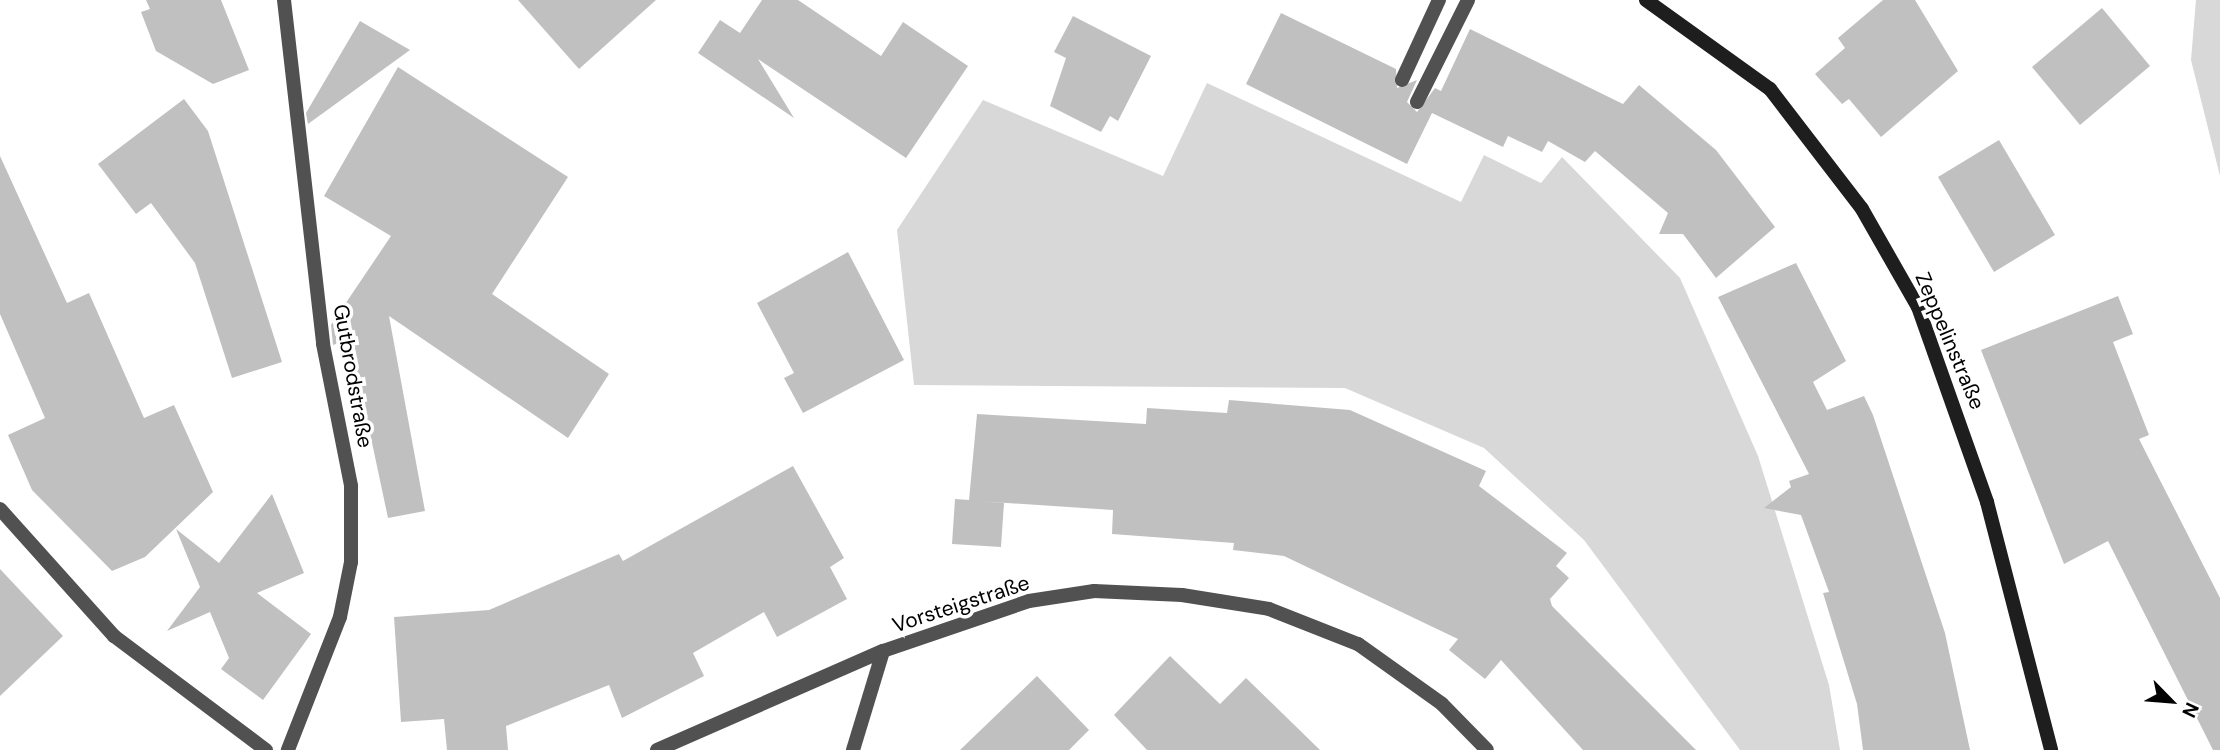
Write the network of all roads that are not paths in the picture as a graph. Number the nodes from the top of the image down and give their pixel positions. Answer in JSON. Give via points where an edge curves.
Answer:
{"nodes":[{"id":1,"x":284,"y":0,"type":"edge"},
{"id":2,"x":1438,"y":0,"type":"edge"},
{"id":3,"x":1468,"y":0,"type":"edge"},
{"id":4,"x":1646,"y":0,"type":"edge"},
{"id":5,"x":1402,"y":80,"type":"dead end"},
{"id":6,"x":1417,"y":102,"type":"dead end"},
{"id":7,"x":0,"y":509,"type":"edge"},
{"id":8,"x":884,"y":651,"type":"junction"},
{"id":9,"x":266,"y":750,"type":"edge"},
{"id":10,"x":288,"y":750,"type":"edge"},
{"id":11,"x":657,"y":750,"type":"edge"},
{"id":12,"x":853,"y":750,"type":"edge"},
{"id":13,"x":1487,"y":750,"type":"edge"},
{"id":14,"x":2051,"y":750,"type":"edge"}],
"edges":[{"from":1,"to":10,"type":"street","name":"Gutbrodstraße","via":[[323,344],[351,486],[351,562],[340,617]]},
{"from":2,"to":5,"type":"street"},
{"from":3,"to":6,"type":"street"},
{"from":4,"to":14,"type":"street","name":"Zeppelinstraße","via":[[1770,89],[1862,209],[1918,307],[1987,502]]},
{"from":7,"to":9,"type":"street","via":[[114,636]]},
{"from":8,"to":11,"type":"street"},
{"from":8,"to":12,"type":"street","name":"Vorsteigstraße"},
{"from":8,"to":13,"type":"street","name":"Vorsteigstraße","via":[[1029,601],[1094,591],[1182,595],[1269,610],[1359,644],[1442,704]]}]}
